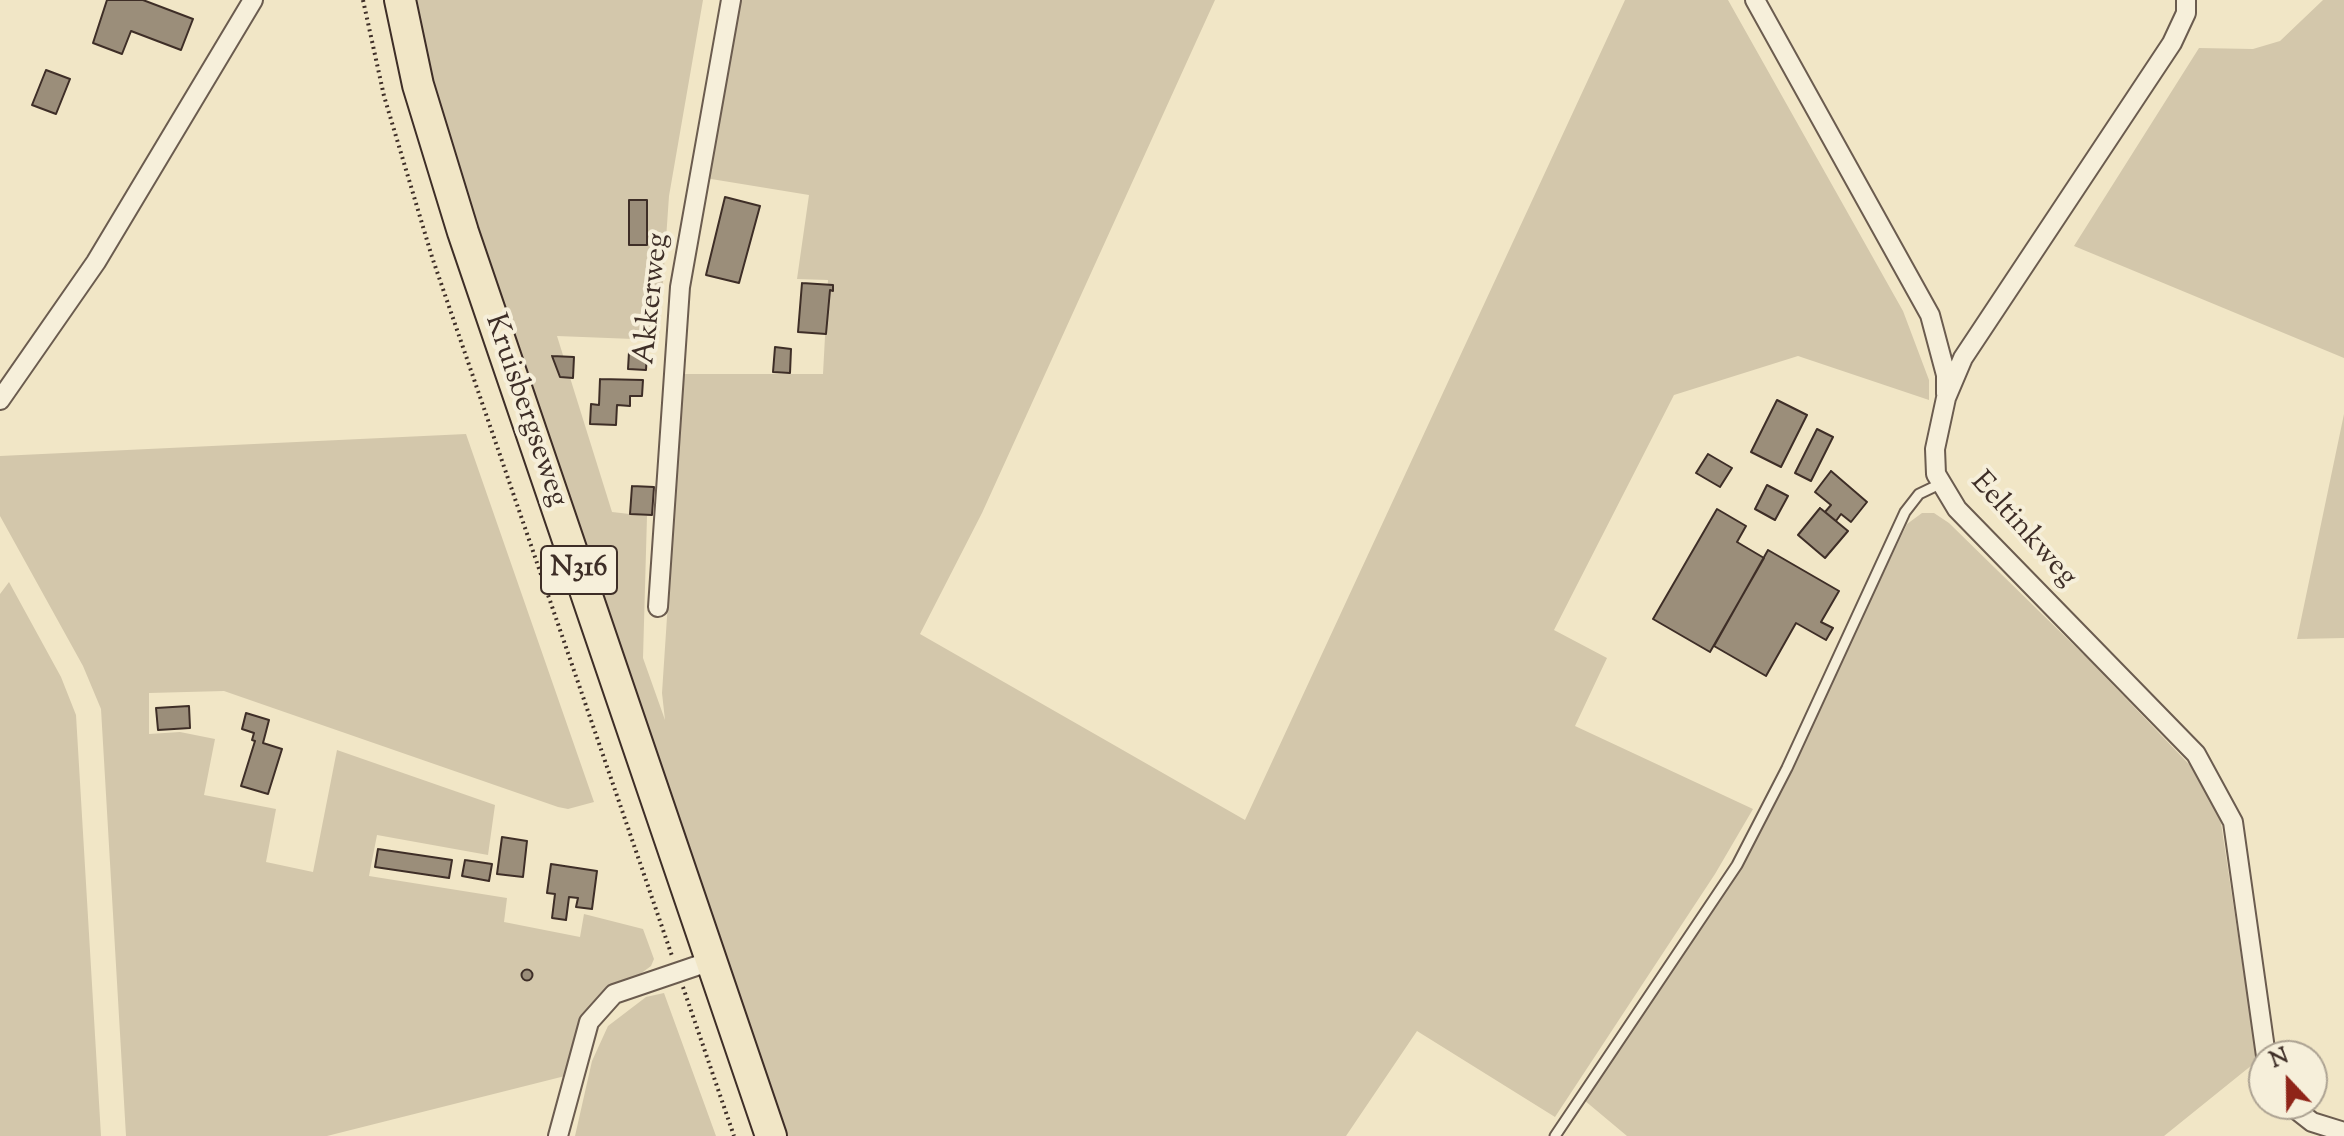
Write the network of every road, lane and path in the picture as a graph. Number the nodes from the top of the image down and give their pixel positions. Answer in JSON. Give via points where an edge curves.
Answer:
{"nodes":[{"id":1,"x":253,"y":0,"type":"edge"},
{"id":2,"x":363,"y":0,"type":"edge"},
{"id":3,"x":400,"y":0,"type":"edge"},
{"id":4,"x":731,"y":0,"type":"edge"},
{"id":5,"x":1755,"y":0,"type":"edge"},
{"id":6,"x":2186,"y":0,"type":"edge"},
{"id":7,"x":1946,"y":398,"type":"junction"},
{"id":8,"x":0,"y":400,"type":"edge"},
{"id":9,"x":1942,"y":483,"type":"junction"},
{"id":10,"x":658,"y":607,"type":"dead end"},
{"id":11,"x":711,"y":961,"type":"junction"},
{"id":12,"x":677,"y":970,"type":"junction"},
{"id":13,"x":2264,"y":1040,"type":"edge"},
{"id":14,"x":2309,"y":1120,"type":"edge"},
{"id":15,"x":2344,"y":1132,"type":"edge"},
{"id":16,"x":558,"y":1136,"type":"edge"},
{"id":17,"x":734,"y":1136,"type":"edge"},
{"id":18,"x":771,"y":1136,"type":"edge"},
{"id":19,"x":1555,"y":1136,"type":"edge"}],
"edges":[{"from":1,"to":8,"type":"street","via":[[96,262]]},
{"from":2,"to":12,"type":"path","name":"Kruisbergseweg","via":[[384,96],[432,257]]},
{"from":3,"to":11,"type":"main road","name":"Kruisbergseweg","number":"N316","via":[[418,85],[463,232]]},
{"from":4,"to":10,"type":"street","name":"Akkerweg","via":[[680,287]]},
{"from":5,"to":7,"type":"street","via":[[1930,315],[1946,375]]},
{"from":6,"to":7,"type":"street","name":"Eeltinkweg","via":[[2186,13],[2172,43],[1963,358]]},
{"from":7,"to":9,"type":"street","name":"Eeltinkweg","via":[[1935,449],[1936,474]]},
{"from":9,"to":13,"type":"street","name":"Eeltinkweg","via":[[1957,509],[2196,754],[2233,822]]},
{"from":9,"to":19,"type":"lane","via":[[1919,494],[1905,512],[1737,865]]},
{"from":11,"to":12,"type":"street"},
{"from":11,"to":18,"type":"main road","name":"Kruisbergseweg","number":"N316"},
{"from":12,"to":16,"type":"street","via":[[614,994],[589,1022]]},
{"from":12,"to":17,"type":"path","name":"Kruisbergseweg"},
{"from":14,"to":15,"type":"street"}]}
